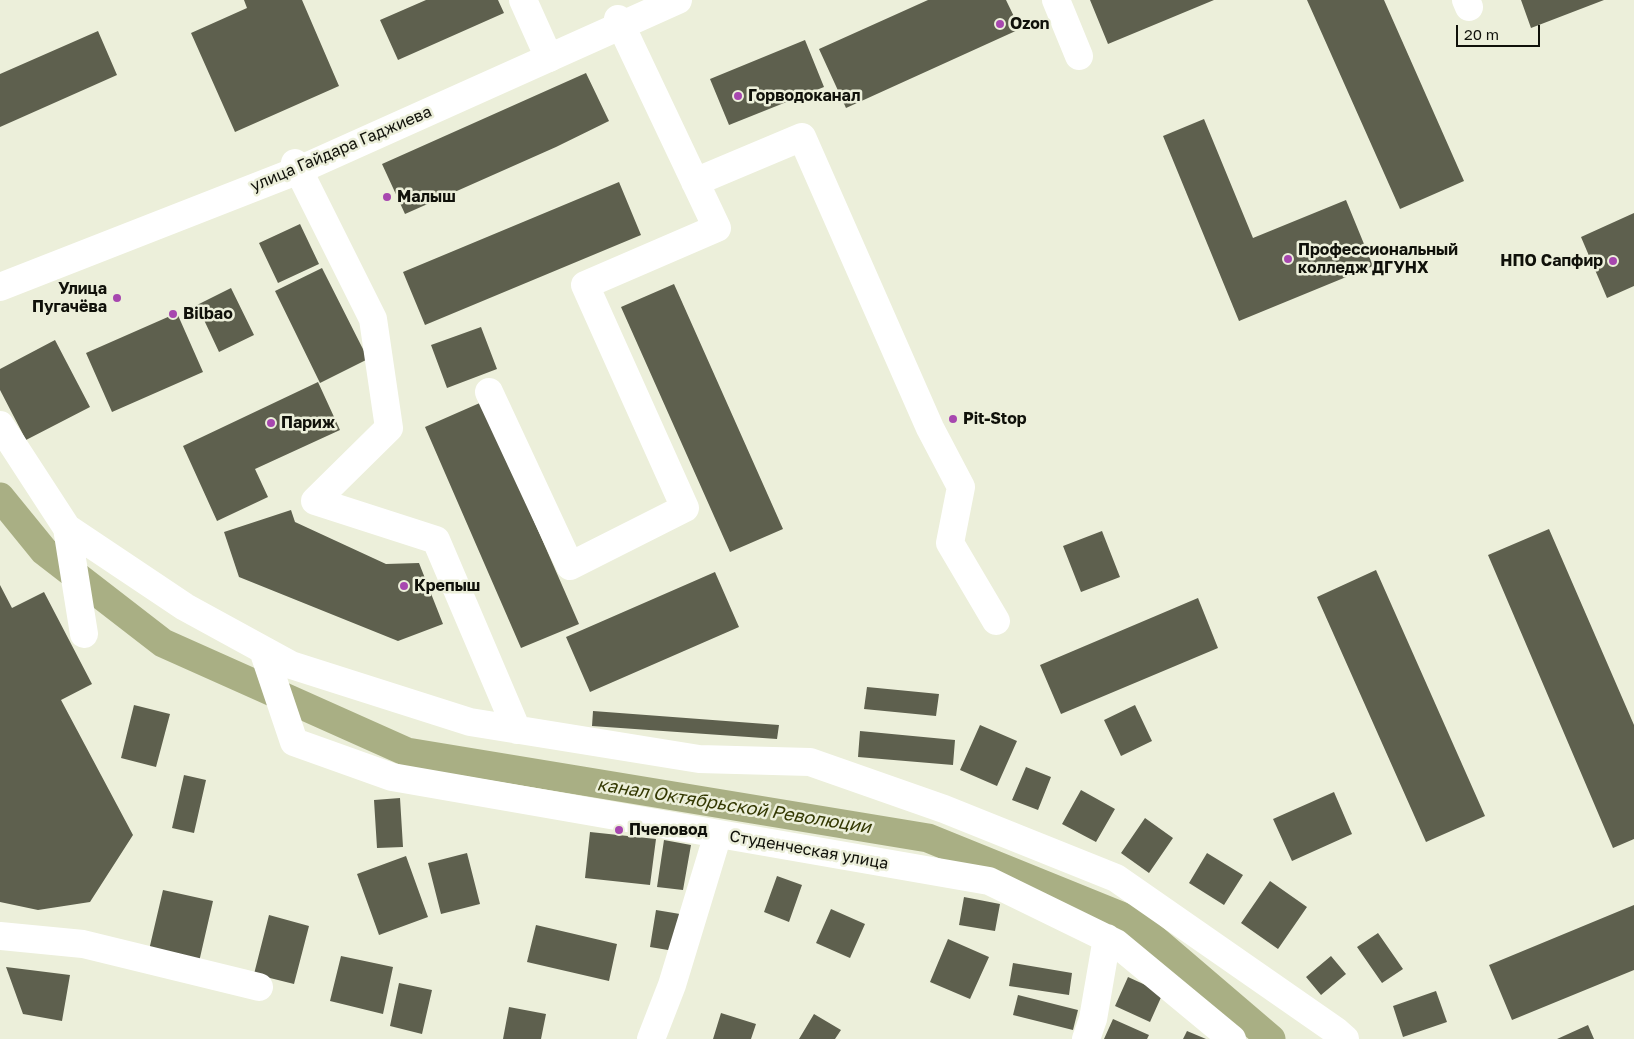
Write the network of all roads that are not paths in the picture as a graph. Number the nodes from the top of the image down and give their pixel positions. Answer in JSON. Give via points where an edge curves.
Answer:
{"nodes":[{"id":1,"x":523,"y":0,"type":"edge"},
{"id":2,"x":661,"y":0,"type":"edge"},
{"id":3,"x":678,"y":0,"type":"edge"},
{"id":4,"x":1056,"y":0,"type":"edge"},
{"id":5,"x":620,"y":23,"type":"junction"},
{"id":6,"x":548,"y":55,"type":"junction"},
{"id":7,"x":1079,"y":56,"type":"dead end"},
{"id":8,"x":297,"y":166,"type":"junction"},
{"id":9,"x":695,"y":182,"type":"junction"},
{"id":10,"x":0,"y":280,"type":"edge"},
{"id":11,"x":0,"y":287,"type":"edge"},
{"id":12,"x":490,"y":392,"type":"dead end"},
{"id":13,"x":0,"y":425,"type":"edge"},
{"id":14,"x":67,"y":528,"type":"junction"},
{"id":15,"x":996,"y":621,"type":"dead end"},
{"id":16,"x":84,"y":634,"type":"dead end"},
{"id":17,"x":263,"y":650,"type":"junction"},
{"id":18,"x":518,"y":730,"type":"junction"},
{"id":19,"x":718,"y":834,"type":"junction"},
{"id":20,"x":0,"y":936,"type":"edge"},
{"id":21,"x":1107,"y":938,"type":"junction"},
{"id":22,"x":259,"y":988,"type":"dead end"},
{"id":23,"x":651,"y":1039,"type":"edge"},
{"id":24,"x":1086,"y":1039,"type":"edge"},
{"id":25,"x":1232,"y":1039,"type":"edge"},
{"id":26,"x":1344,"y":1039,"type":"edge"}],
"edges":[{"from":1,"to":6,"type":"street"},
{"from":2,"to":5,"type":"street","name":"улица Гайдара Гаджиева"},
{"from":3,"to":5,"type":"street","name":"улица Гайдара Гаджиева"},
{"from":4,"to":7,"type":"street"},
{"from":5,"to":6,"type":"street","name":"улица Гайдара Гаджиева"},
{"from":5,"to":9,"type":"street"},
{"from":6,"to":8,"type":"street","name":"улица Гайдара Гаджиева"},
{"from":8,"to":10,"type":"street","name":"улица Гайдара Гаджиева"},
{"from":8,"to":11,"type":"street","name":"улица Гайдара Гаджиева"},
{"from":8,"to":18,"type":"street","via":[[373,319],[389,428],[315,501],[436,540]]},
{"from":9,"to":12,"type":"street","via":[[716,228],[585,286],[685,508],[570,566]]},
{"from":9,"to":15,"type":"street","via":[[802,137],[930,428],[961,487],[950,543]]},
{"from":13,"to":14,"type":"street"},
{"from":14,"to":16,"type":"street"},
{"from":14,"to":17,"type":"street","via":[[185,607]]},
{"from":17,"to":18,"type":"street","via":[[291,665],[470,722]]},
{"from":17,"to":19,"type":"street","name":"Студенческая улица","via":[[294,742],[392,777]]},
{"from":18,"to":26,"type":"street","via":[[699,759],[810,762],[944,809],[1116,878]]},
{"from":19,"to":21,"type":"street","name":"Студенческая улица","via":[[989,882]]},
{"from":19,"to":23,"type":"street","via":[[672,986]]},
{"from":20,"to":22,"type":"street","via":[[83,944]]},
{"from":21,"to":24,"type":"street","via":[[1093,1019]]},
{"from":21,"to":25,"type":"street","name":"Студенческая улица"}]}
